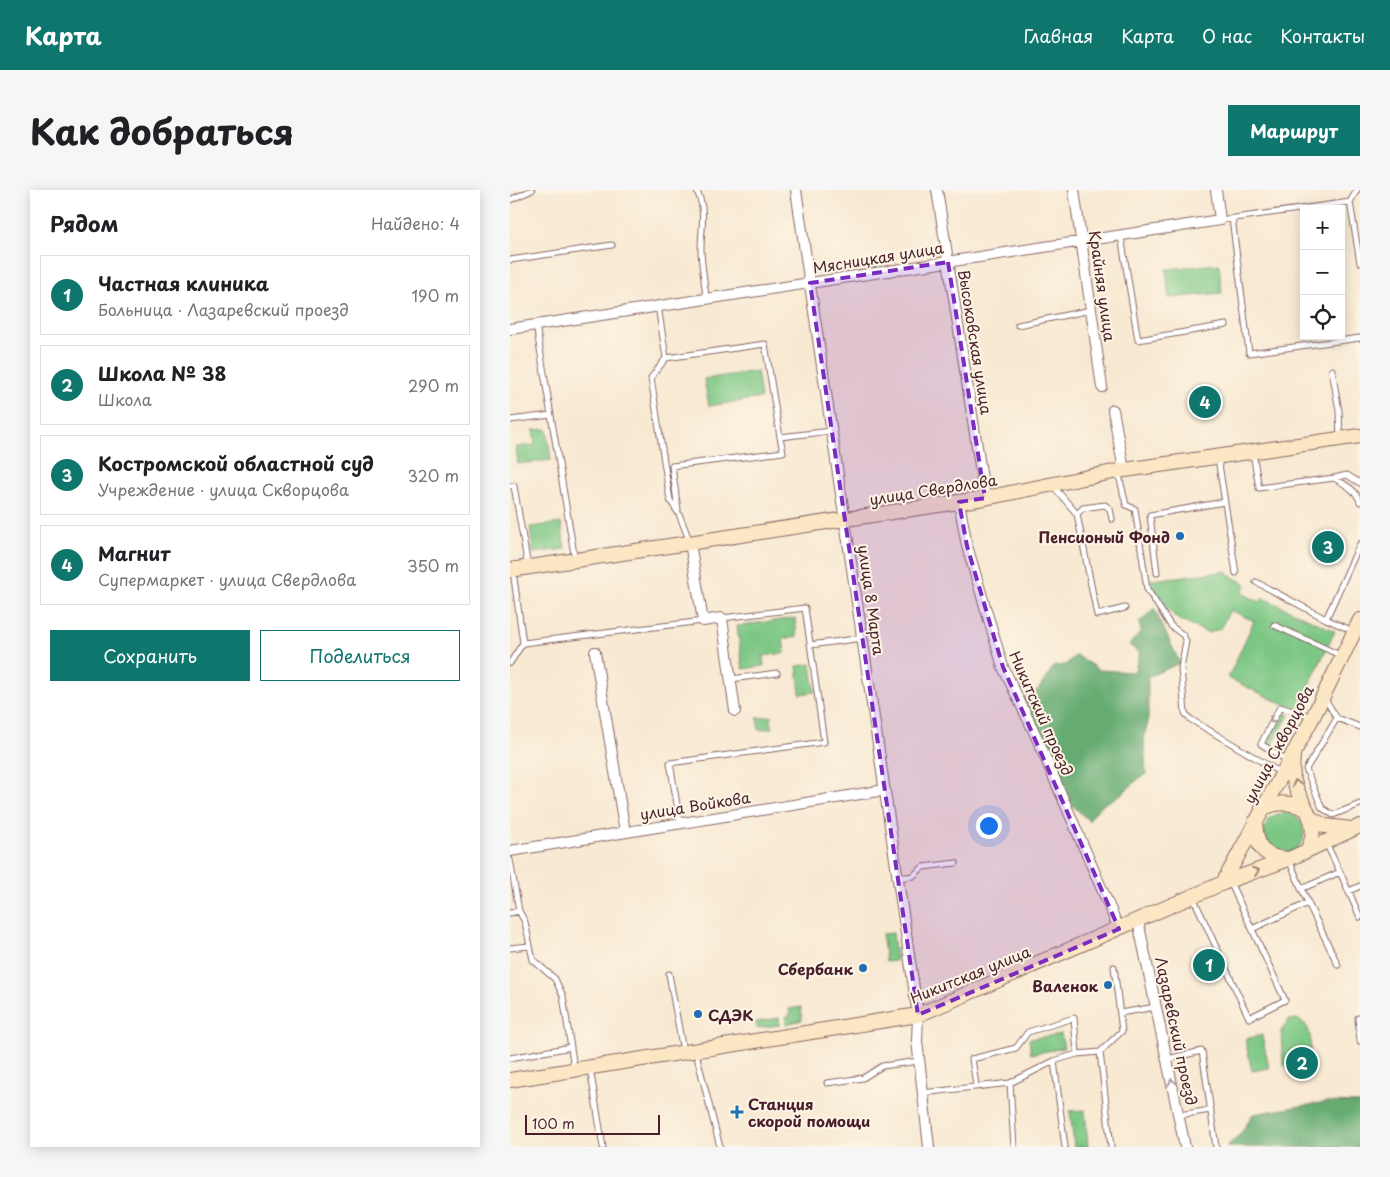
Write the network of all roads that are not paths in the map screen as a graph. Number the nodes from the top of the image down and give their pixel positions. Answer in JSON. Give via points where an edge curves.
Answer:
{"nodes":[{"id":1,"x":696,"y":190,"type":"edge"},
{"id":2,"x":796,"y":190,"type":"edge"},
{"id":3,"x":937,"y":190,"type":"edge"},
{"id":4,"x":1074,"y":190,"type":"edge"},
{"id":5,"x":1216,"y":190,"type":"edge"},
{"id":6,"x":1358,"y":190,"type":"edge"},
{"id":7,"x":529,"y":191,"type":"edge"},
{"id":8,"x":510,"y":200,"type":"edge"},
{"id":9,"x":1350,"y":202,"type":"junction"},
{"id":10,"x":1232,"y":218,"type":"junction"},
{"id":11,"x":1220,"y":220,"type":"junction"},
{"id":12,"x":1121,"y":235,"type":"junction"},
{"id":13,"x":1082,"y":241,"type":"junction"},
{"id":14,"x":612,"y":245,"type":"dead end"},
{"id":15,"x":510,"y":260,"type":"edge"},
{"id":16,"x":948,"y":262,"type":"junction"},
{"id":17,"x":1360,"y":263,"type":"edge"},
{"id":18,"x":810,"y":283,"type":"junction"},
{"id":19,"x":706,"y":299,"type":"junction"},
{"id":20,"x":658,"y":306,"type":"junction"},
{"id":21,"x":1091,"y":310,"type":"junction"},
{"id":22,"x":536,"y":325,"type":"junction"},
{"id":23,"x":1018,"y":325,"type":"dead end"},
{"id":24,"x":1226,"y":325,"type":"dead end"},
{"id":25,"x":510,"y":329,"type":"edge"},
{"id":26,"x":1360,"y":338,"type":"edge"},
{"id":27,"x":666,"y":358,"type":"junction"},
{"id":28,"x":1332,"y":370,"type":"dead end"},
{"id":29,"x":1102,"y":387,"type":"dead end"},
{"id":30,"x":1113,"y":410,"type":"dead end"},
{"id":31,"x":550,"y":415,"type":"junction"},
{"id":32,"x":510,"y":420,"type":"edge"},
{"id":33,"x":831,"y":431,"type":"junction"},
{"id":34,"x":780,"y":436,"type":"junction"},
{"id":35,"x":1360,"y":436,"type":"edge"},
{"id":36,"x":1340,"y":439,"type":"junction"},
{"id":37,"x":1253,"y":452,"type":"junction"},
{"id":38,"x":1218,"y":457,"type":"junction"},
{"id":39,"x":1121,"y":470,"type":"junction"},
{"id":40,"x":1334,"y":478,"type":"junction"},
{"id":41,"x":1360,"y":483,"type":"edge"},
{"id":42,"x":1052,"y":485,"type":"junction"},
{"id":43,"x":510,"y":486,"type":"edge"},
{"id":44,"x":985,"y":498,"type":"junction"},
{"id":45,"x":959,"y":502,"type":"junction"},
{"id":46,"x":1224,"y":502,"type":"junction"},
{"id":47,"x":1360,"y":502,"type":"edge"},
{"id":48,"x":679,"y":514,"type":"junction"},
{"id":49,"x":1077,"y":514,"type":"junction"},
{"id":50,"x":845,"y":519,"type":"junction"},
{"id":51,"x":1112,"y":519,"type":"dead end"},
{"id":52,"x":690,"y":543,"type":"junction"},
{"id":53,"x":1360,"y":544,"type":"edge"},
{"id":54,"x":575,"y":560,"type":"junction"},
{"id":55,"x":528,"y":568,"type":"junction"},
{"id":56,"x":511,"y":570,"type":"edge"},
{"id":57,"x":1157,"y":573,"type":"dead end"},
{"id":58,"x":1236,"y":573,"type":"dead end"},
{"id":59,"x":1256,"y":582,"type":"dead end"},
{"id":60,"x":1125,"y":608,"type":"dead end"},
{"id":61,"x":722,"y":618,"type":"junction"},
{"id":62,"x":1326,"y":619,"type":"junction"},
{"id":63,"x":703,"y":621,"type":"junction"},
{"id":64,"x":1274,"y":625,"type":"dead end"},
{"id":65,"x":1357,"y":626,"type":"edge"},
{"id":66,"x":863,"y":638,"type":"junction"},
{"id":67,"x":523,"y":643,"type":"junction"},
{"id":68,"x":810,"y":645,"type":"junction"},
{"id":69,"x":594,"y":652,"type":"dead end"},
{"id":70,"x":1342,"y":656,"type":"junction"},
{"id":71,"x":510,"y":663,"type":"edge"},
{"id":72,"x":777,"y":673,"type":"dead end"},
{"id":73,"x":731,"y":679,"type":"junction"},
{"id":74,"x":1323,"y":697,"type":"junction"},
{"id":75,"x":735,"y":711,"type":"dead end"},
{"id":76,"x":1313,"y":717,"type":"junction"},
{"id":77,"x":1337,"y":718,"type":"junction"},
{"id":78,"x":1360,"y":727,"type":"edge"},
{"id":79,"x":1287,"y":762,"type":"junction"},
{"id":80,"x":885,"y":790,"type":"junction"},
{"id":81,"x":1360,"y":804,"type":"edge"},
{"id":82,"x":1262,"y":808,"type":"junction"},
{"id":83,"x":1309,"y":815,"type":"junction"},
{"id":84,"x":680,"y":822,"type":"junction"},
{"id":85,"x":1255,"y":822,"type":"junction"},
{"id":86,"x":1356,"y":827,"type":"edge"},
{"id":87,"x":625,"y":832,"type":"junction"},
{"id":88,"x":1326,"y":842,"type":"junction"},
{"id":89,"x":510,"y":851,"type":"edge"},
{"id":90,"x":1307,"y":851,"type":"junction"},
{"id":91,"x":1289,"y":859,"type":"junction"},
{"id":92,"x":510,"y":860,"type":"edge"},
{"id":93,"x":956,"y":862,"type":"dead end"},
{"id":94,"x":1340,"y":872,"type":"junction"},
{"id":95,"x":898,"y":878,"type":"junction"},
{"id":96,"x":1226,"y":882,"type":"junction"},
{"id":97,"x":1360,"y":886,"type":"edge"},
{"id":98,"x":1301,"y":889,"type":"junction"},
{"id":99,"x":1348,"y":891,"type":"junction"},
{"id":100,"x":1193,"y":896,"type":"junction"},
{"id":101,"x":1308,"y":903,"type":"junction"},
{"id":102,"x":519,"y":911,"type":"junction"},
{"id":103,"x":510,"y":913,"type":"edge"},
{"id":104,"x":1360,"y":917,"type":"edge"},
{"id":105,"x":1138,"y":920,"type":"junction"},
{"id":106,"x":1120,"y":929,"type":"junction"},
{"id":107,"x":1252,"y":929,"type":"junction"},
{"id":108,"x":528,"y":946,"type":"junction"},
{"id":109,"x":510,"y":948,"type":"edge"},
{"id":110,"x":1338,"y":966,"type":"dead end"},
{"id":111,"x":1114,"y":968,"type":"dead end"},
{"id":112,"x":669,"y":974,"type":"dead end"},
{"id":113,"x":1156,"y":1007,"type":"junction"},
{"id":114,"x":1120,"y":1013,"type":"junction"},
{"id":115,"x":918,"y":1015,"type":"junction"},
{"id":116,"x":1360,"y":1018,"type":"edge"},
{"id":117,"x":1360,"y":1041,"type":"edge"},
{"id":118,"x":571,"y":1047,"type":"junction"},
{"id":119,"x":689,"y":1051,"type":"junction"},
{"id":120,"x":1100,"y":1052,"type":"junction"},
{"id":121,"x":1077,"y":1054,"type":"junction"},
{"id":122,"x":510,"y":1058,"type":"edge"},
{"id":123,"x":1167,"y":1059,"type":"junction"},
{"id":124,"x":919,"y":1061,"type":"junction"},
{"id":125,"x":1054,"y":1061,"type":"junction"},
{"id":126,"x":590,"y":1067,"type":"junction"},
{"id":127,"x":574,"y":1070,"type":"junction"},
{"id":128,"x":510,"y":1080,"type":"edge"},
{"id":129,"x":827,"y":1083,"type":"dead end"},
{"id":130,"x":1010,"y":1083,"type":"junction"},
{"id":131,"x":976,"y":1085,"type":"junction"},
{"id":132,"x":922,"y":1093,"type":"junction"},
{"id":133,"x":1211,"y":1110,"type":"junction"},
{"id":134,"x":1179,"y":1116,"type":"junction"},
{"id":135,"x":603,"y":1147,"type":"edge"},
{"id":136,"x":720,"y":1147,"type":"edge"},
{"id":137,"x":929,"y":1147,"type":"edge"},
{"id":138,"x":1014,"y":1147,"type":"edge"},
{"id":139,"x":1066,"y":1147,"type":"edge"},
{"id":140,"x":1111,"y":1147,"type":"edge"},
{"id":141,"x":1186,"y":1147,"type":"edge"},
{"id":142,"x":1216,"y":1147,"type":"edge"}],
"edges":[{"from":1,"to":19,"type":"lane","via":[[702,207],[701,248]]},
{"from":2,"to":18,"type":"street","name":"улица 8 Марта"},
{"from":3,"to":16,"type":"street","name":"Высоковская улица"},
{"from":4,"to":13,"type":"street","name":"Крайняя улица"},
{"from":5,"to":11,"type":"street"},
{"from":6,"to":9,"type":"lane"},
{"from":7,"to":8,"type":"lane"},
{"from":9,"to":10,"type":"lane"},
{"from":9,"to":17,"type":"lane"},
{"from":10,"to":11,"type":"lane"},
{"from":10,"to":26,"type":"lane","via":[[1249,353]]},
{"from":11,"to":12,"type":"street","name":"Мясницкая улица"},
{"from":12,"to":13,"type":"street","name":"Мясницкая улица"},
{"from":12,"to":24,"type":"lane","via":[[1138,340]]},
{"from":13,"to":16,"type":"street","name":"Мясницкая улица"},
{"from":13,"to":21,"type":"street","name":"Крайняя улица"},
{"from":14,"to":15,"type":"lane"},
{"from":16,"to":18,"type":"street","name":"Мясницкая улица"},
{"from":16,"to":44,"type":"street","name":"Высоковская улица"},
{"from":18,"to":19,"type":"street","name":"Мясницкая улица"},
{"from":18,"to":33,"type":"street","name":"улица 8 Марта"},
{"from":19,"to":20,"type":"street","name":"Мясницкая улица"},
{"from":20,"to":22,"type":"street","name":"Мясницкая улица"},
{"from":20,"to":27,"type":"lane"},
{"from":21,"to":23,"type":"lane"},
{"from":21,"to":29,"type":"street","name":"Крайняя улица"},
{"from":22,"to":25,"type":"street","name":"Мясницкая улица"},
{"from":22,"to":31,"type":"lane"},
{"from":27,"to":34,"type":"lane","via":[[765,344]]},
{"from":27,"to":48,"type":"lane","via":[[650,378],[670,500]]},
{"from":28,"to":36,"type":"lane"},
{"from":30,"to":39,"type":"street"},
{"from":31,"to":32,"type":"lane"},
{"from":31,"to":54,"type":"lane"},
{"from":33,"to":34,"type":"lane"},
{"from":33,"to":50,"type":"street","name":"улица 8 Марта"},
{"from":34,"to":48,"type":"lane","via":[[783,452],[672,466]]},
{"from":35,"to":36,"type":"street","name":"улица Свердлова"},
{"from":36,"to":37,"type":"street","name":"улица Свердлова"},
{"from":37,"to":38,"type":"street","name":"улица Свердлова"},
{"from":37,"to":40,"type":"lane","via":[[1259,488]]},
{"from":38,"to":39,"type":"street","name":"улица Свердлова"},
{"from":38,"to":46,"type":"lane"},
{"from":39,"to":42,"type":"street","name":"улица Свердлова"},
{"from":39,"to":79,"type":"lane","via":[[1126,505],[1135,508],[1147,589],[1171,626],[1185,638],[1181,668],[1185,713],[1190,719]]},
{"from":40,"to":41,"type":"lane","via":[[1347,475]]},
{"from":40,"to":47,"type":"lane","via":[[1349,488]]},
{"from":42,"to":44,"type":"street","name":"улица Свердлова"},
{"from":42,"to":49,"type":"lane"},
{"from":43,"to":55,"type":"lane","via":[[514,486]]},
{"from":44,"to":45,"type":"street","name":"улица Свердлова"},
{"from":45,"to":50,"type":"street","name":"улица Свердлова"},
{"from":45,"to":106,"type":"street","name":"Никитский проезд","via":[[967,546],[1004,667]]},
{"from":46,"to":57,"type":"lane","via":[[1150,515]]},
{"from":46,"to":58,"type":"lane"},
{"from":48,"to":52,"type":"lane"},
{"from":49,"to":51,"type":"lane","via":[[1083,508],[1105,505],[1110,509]]},
{"from":49,"to":60,"type":"lane","via":[[1097,615]]},
{"from":50,"to":52,"type":"street","name":"улица Свердлова"},
{"from":50,"to":66,"type":"street","name":"улица 8 Марта"},
{"from":52,"to":54,"type":"street","name":"улица Свердлова"},
{"from":52,"to":63,"type":"street"},
{"from":53,"to":62,"type":"lane"},
{"from":54,"to":55,"type":"street","name":"улица Свердлова"},
{"from":55,"to":56,"type":"street","name":"улица Свердлова"},
{"from":56,"to":67,"type":"lane"},
{"from":59,"to":62,"type":"lane"},
{"from":61,"to":63,"type":"street"},
{"from":61,"to":68,"type":"lane","via":[[805,608]]},
{"from":61,"to":73,"type":"street"},
{"from":62,"to":65,"type":"lane"},
{"from":63,"to":67,"type":"lane"},
{"from":64,"to":70,"type":"lane"},
{"from":65,"to":70,"type":"street","name":"улица Скворцова"},
{"from":66,"to":68,"type":"lane"},
{"from":66,"to":80,"type":"street","name":"улица 8 Марта"},
{"from":67,"to":71,"type":"lane"},
{"from":68,"to":84,"type":"lane","via":[[824,742],[670,763]]},
{"from":69,"to":87,"type":"street"},
{"from":70,"to":74,"type":"street","name":"улица Скворцова"},
{"from":72,"to":73,"type":"lane"},
{"from":73,"to":75,"type":"street"},
{"from":74,"to":76,"type":"street","name":"улица Скворцова"},
{"from":74,"to":77,"type":"lane"},
{"from":76,"to":79,"type":"street","name":"улица Скворцова"},
{"from":76,"to":79,"type":"lane","one_way":true,"via":[[1280,707],[1261,744]]},
{"from":77,"to":78,"type":"lane"},
{"from":77,"to":81,"type":"lane","via":[[1306,769],[1322,808],[1333,815]]},
{"from":79,"to":82,"type":"street","name":"улица Скворцова"},
{"from":83,"to":79,"type":"street","one_way":true},
{"from":80,"to":84,"type":"street","name":"улица Войкова"},
{"from":80,"to":95,"type":"street","name":"улица 8 Марта"},
{"from":82,"to":83,"type":"street","via":[[1286,802],[1298,805]]},
{"from":82,"to":85,"type":"street","name":"улица Скворцова"},
{"from":83,"to":86,"type":"street","via":[[1325,826]]},
{"from":83,"to":90,"type":"street","via":[[1313,840]]},
{"from":84,"to":87,"type":"street","name":"улица Войкова"},
{"from":85,"to":91,"type":"street","via":[[1258,845],[1264,852],[1276,858]]},
{"from":85,"to":96,"type":"street","name":"улица Скворцова"},
{"from":86,"to":88,"type":"street","name":"Никитская улица"},
{"from":87,"to":89,"type":"street","name":"улица Войкова"},
{"from":88,"to":90,"type":"street","name":"Никитская улица"},
{"from":88,"to":94,"type":"lane"},
{"from":90,"to":91,"type":"street","name":"Никитская улица"},
{"from":96,"to":91,"type":"street","name":"Никитская улица","one_way":true},
{"from":91,"to":98,"type":"lane"},
{"from":92,"to":102,"type":"lane"},
{"from":93,"to":95,"type":"lane","via":[[923,867],[913,876]]},
{"from":94,"to":98,"type":"lane"},
{"from":94,"to":99,"type":"lane"},
{"from":95,"to":115,"type":"street","name":"улица 8 Марта"},
{"from":96,"to":100,"type":"street","name":"Никитская улица"},
{"from":96,"to":107,"type":"lane"},
{"from":97,"to":99,"type":"lane"},
{"from":98,"to":101,"type":"lane"},
{"from":99,"to":104,"type":"lane"},
{"from":100,"to":105,"type":"street","name":"Никитская улица"},
{"from":100,"to":107,"type":"lane","via":[[1249,1018],[1285,1000]]},
{"from":101,"to":107,"type":"lane"},
{"from":101,"to":110,"type":"lane"},
{"from":102,"to":103,"type":"lane"},
{"from":102,"to":108,"type":"lane","via":[[525,922]]},
{"from":105,"to":106,"type":"street","name":"Никитская улица"},
{"from":105,"to":113,"type":"street","name":"Лазаревский проезд"},
{"from":106,"to":115,"type":"street","name":"Никитская улица"},
{"from":108,"to":109,"type":"lane"},
{"from":108,"to":118,"type":"lane","via":[[533,960],[555,979],[563,996]]},
{"from":111,"to":114,"type":"lane"},
{"from":112,"to":119,"type":"lane"},
{"from":113,"to":114,"type":"lane"},
{"from":113,"to":123,"type":"street","name":"Лазаревский проезд"},
{"from":114,"to":120,"type":"lane","via":[[1122,1031]]},
{"from":115,"to":119,"type":"street","name":"Никитская улица"},
{"from":115,"to":124,"type":"street","name":"улица 8 Марта"},
{"from":116,"to":117,"type":"lane"},
{"from":118,"to":122,"type":"lane"},
{"from":118,"to":127,"type":"lane"},
{"from":119,"to":126,"type":"street","name":"Никитская улица"},
{"from":119,"to":136,"type":"lane"},
{"from":120,"to":121,"type":"lane"},
{"from":120,"to":140,"type":"lane"},
{"from":121,"to":125,"type":"lane"},
{"from":121,"to":131,"type":"lane","via":[[1074,1018],[1028,1032],[1016,1048],[972,1059]]},
{"from":123,"to":133,"type":"lane","via":[[1202,1051]]},
{"from":134,"to":123,"type":"street","name":"Лазаревский проезд","one_way":true},
{"from":124,"to":129,"type":"lane","via":[[882,1066],[863,1078]]},
{"from":124,"to":132,"type":"street","name":"улица 8 Марта"},
{"from":125,"to":130,"type":"lane"},
{"from":125,"to":139,"type":"lane"},
{"from":126,"to":127,"type":"street","name":"Никитская улица"},
{"from":126,"to":135,"type":"lane"},
{"from":127,"to":128,"type":"street","name":"Никитская улица"},
{"from":130,"to":131,"type":"lane"},
{"from":130,"to":138,"type":"lane"},
{"from":131,"to":132,"type":"lane"},
{"from":132,"to":137,"type":"street","name":"улица 8 Марта"},
{"from":133,"to":134,"type":"lane"},
{"from":133,"to":142,"type":"lane"},
{"from":134,"to":141,"type":"street","name":"Лазаревский проезд"}]}
